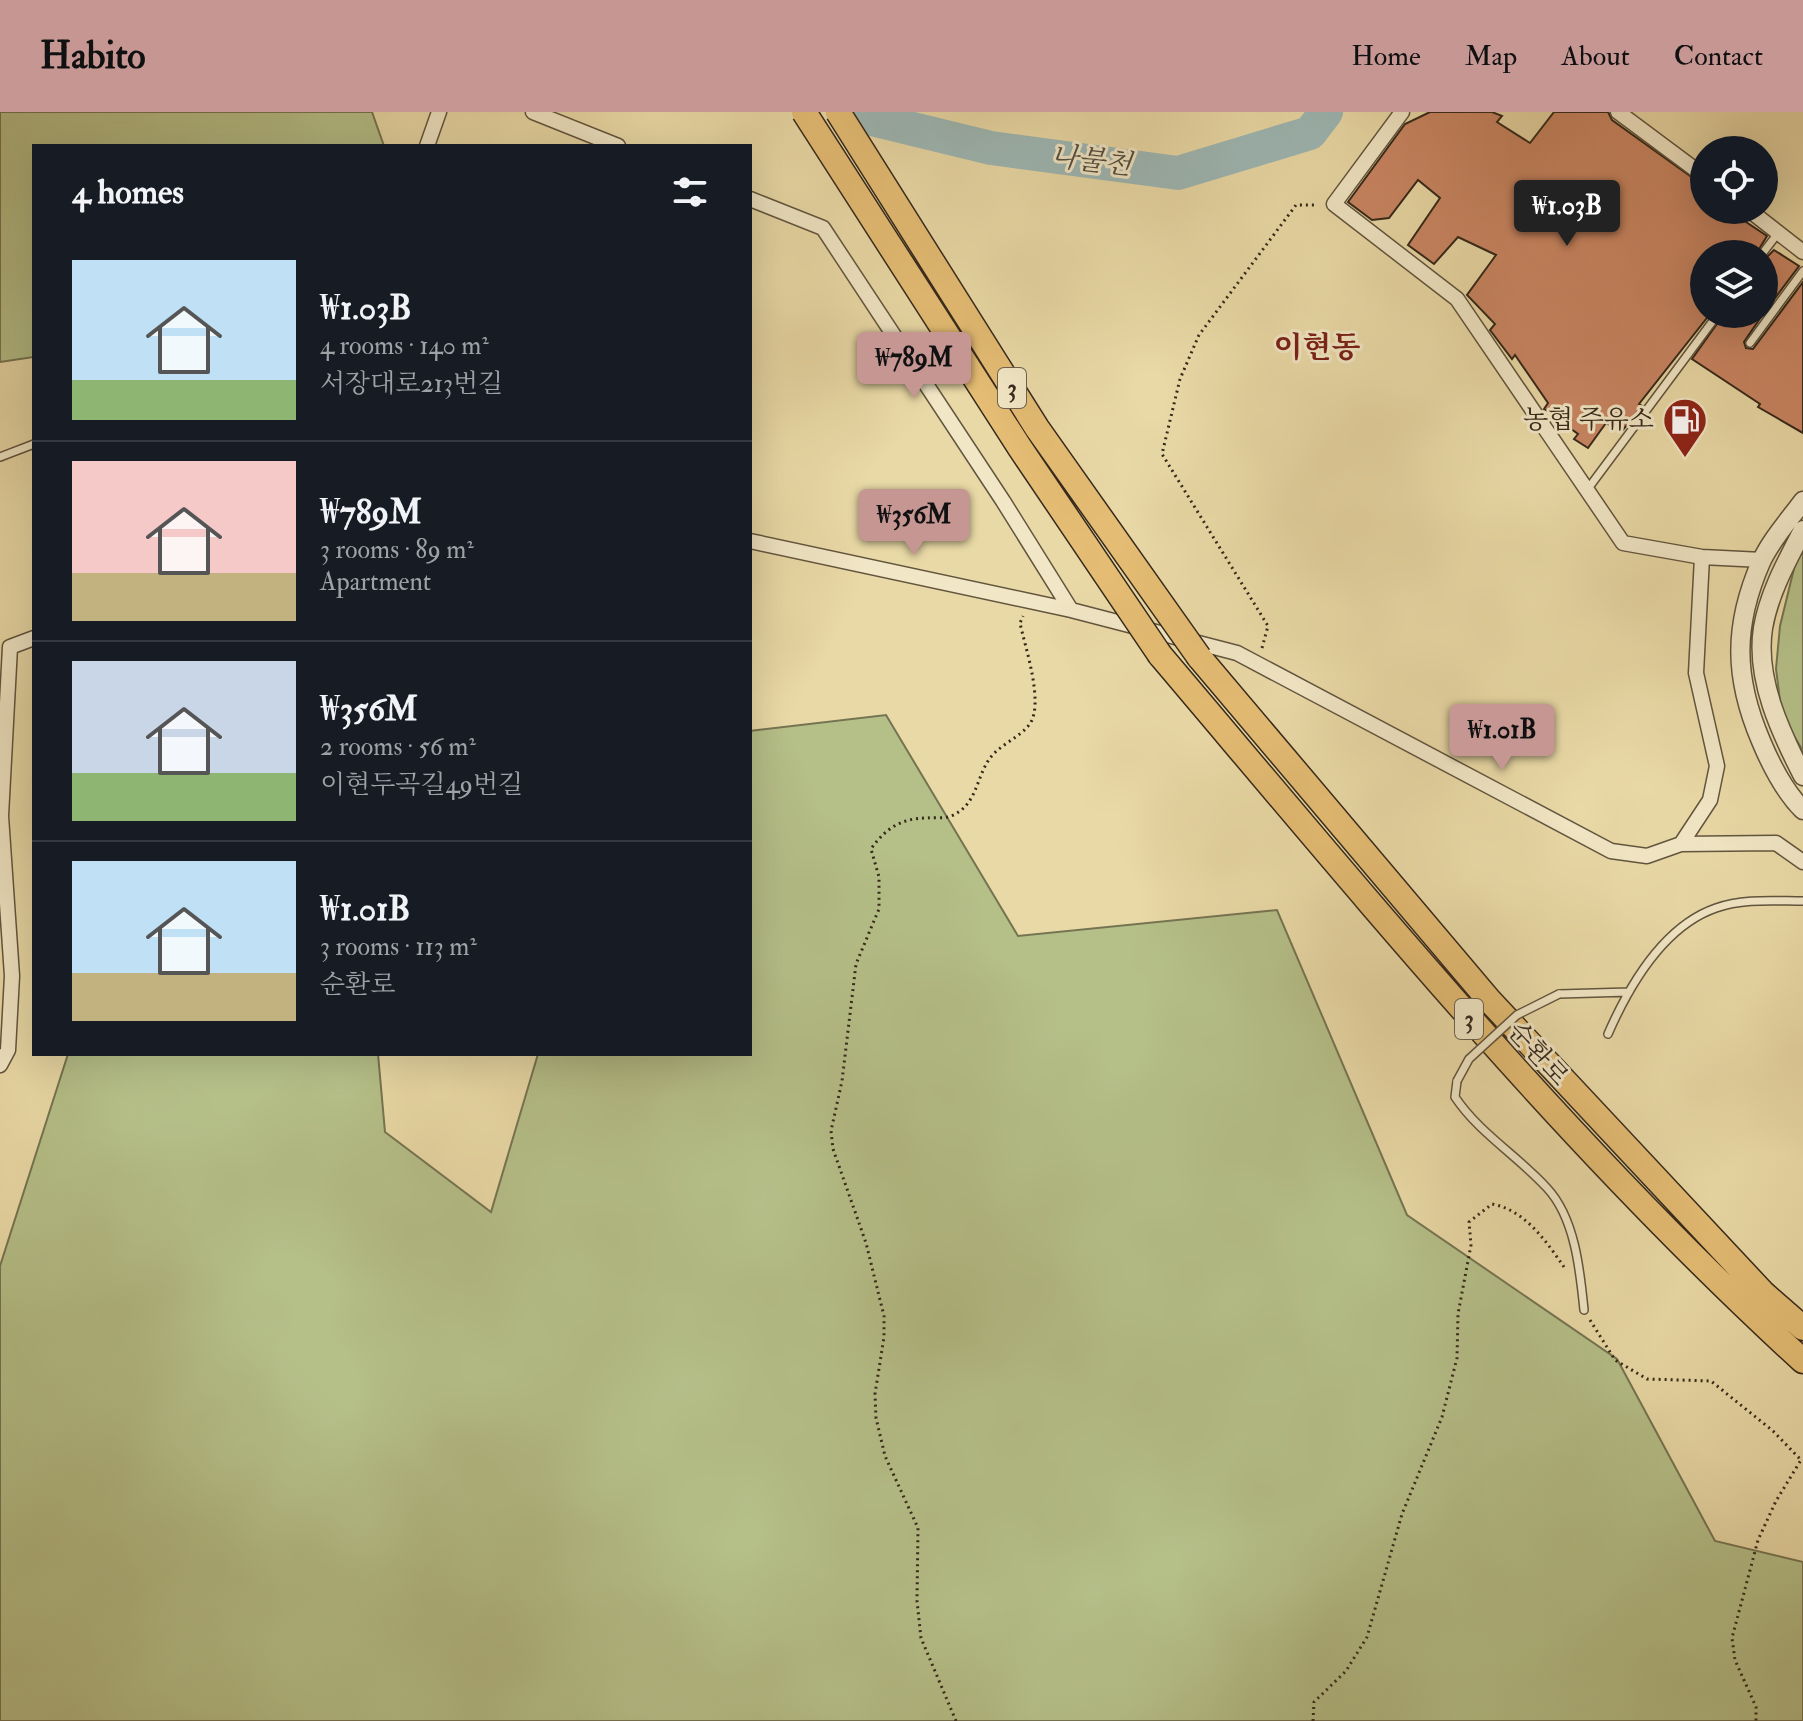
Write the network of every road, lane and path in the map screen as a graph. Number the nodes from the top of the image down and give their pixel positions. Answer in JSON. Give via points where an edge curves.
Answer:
{"nodes":[{"id":1,"x":439,"y":112,"type":"edge"},
{"id":2,"x":533,"y":112,"type":"edge"},
{"id":3,"x":804,"y":112,"type":"edge"},
{"id":4,"x":838,"y":112,"type":"edge"},
{"id":5,"x":1402,"y":112,"type":"edge"},
{"id":6,"x":1618,"y":112,"type":"edge"},
{"id":7,"x":428,"y":144,"type":"edge"},
{"id":8,"x":613,"y":144,"type":"edge"},
{"id":9,"x":1690,"y":166,"type":"edge"},
{"id":10,"x":752,"y":200,"type":"edge"},
{"id":11,"x":1334,"y":204,"type":"junction"},
{"id":12,"x":1767,"y":224,"type":"edge"},
{"id":13,"x":1778,"y":232,"type":"junction"},
{"id":14,"x":1772,"y":240,"type":"edge"},
{"id":15,"x":1803,"y":252,"type":"edge"},
{"id":16,"x":1803,"y":271,"type":"edge"},
{"id":17,"x":1708,"y":328,"type":"edge"},
{"id":18,"x":1750,"y":343,"type":"dead end"},
{"id":19,"x":32,"y":445,"type":"edge"},
{"id":20,"x":0,"y":457,"type":"edge"},
{"id":21,"x":1587,"y":490,"type":"junction"},
{"id":22,"x":1803,"y":501,"type":"edge"},
{"id":23,"x":1803,"y":530,"type":"edge"},
{"id":24,"x":752,"y":541,"type":"edge"},
{"id":25,"x":1702,"y":557,"type":"junction"},
{"id":26,"x":1762,"y":560,"type":"junction"},
{"id":27,"x":1028,"y":601,"type":"junction"},
{"id":28,"x":1071,"y":610,"type":"junction"},
{"id":29,"x":32,"y":639,"type":"edge"},
{"id":30,"x":5,"y":647,"type":"edge"},
{"id":31,"x":1258,"y":663,"type":"junction"},
{"id":32,"x":1803,"y":776,"type":"edge"},
{"id":33,"x":1803,"y":810,"type":"edge"},
{"id":34,"x":1681,"y":844,"type":"junction"},
{"id":35,"x":1803,"y":862,"type":"edge"},
{"id":36,"x":1803,"y":901,"type":"edge"},
{"id":37,"x":1629,"y":992,"type":"junction"},
{"id":38,"x":1608,"y":1034,"type":"dead end"},
{"id":39,"x":0,"y":1065,"type":"edge"},
{"id":40,"x":1583,"y":1293,"type":"junction"},
{"id":41,"x":1584,"y":1310,"type":"joint"},
{"id":42,"x":1803,"y":1328,"type":"edge"},
{"id":43,"x":1803,"y":1361,"type":"edge"},
{"id":44,"x":1802,"y":1461,"type":"edge"},
{"id":45,"x":956,"y":1721,"type":"edge"},
{"id":46,"x":1313,"y":1721,"type":"edge"},
{"id":47,"x":1756,"y":1721,"type":"edge"}],
"edges":[{"from":1,"to":7,"type":"street"},
{"from":2,"to":8,"type":"street"},
{"from":3,"to":43,"type":"highway","name":"순환로","number":"3","bridge":true,"via":[[1160,655],[1476,1027],[1579,1140]]},
{"from":4,"to":42,"type":"highway","name":"순환로","number":"3","bridge":true,"via":[[1037,428],[1199,657],[1489,1000],[1763,1293]]},
{"from":5,"to":11,"type":"street"},
{"from":6,"to":9,"type":"street"},
{"from":10,"to":28,"type":"street","via":[[823,228]]},
{"from":11,"to":21,"type":"street","via":[[1457,299]]},
{"from":11,"to":31,"type":"path","via":[[1296,205],[1199,335],[1180,379],[1162,454],[1268,626]]},
{"from":12,"to":13,"type":"street"},
{"from":13,"to":14,"type":"lane"},
{"from":13,"to":15,"type":"street"},
{"from":16,"to":18,"type":"lane"},
{"from":17,"to":21,"type":"lane"},
{"from":19,"to":20,"type":"lane"},
{"from":21,"to":25,"type":"street","via":[[1623,543]]},
{"from":22,"to":26,"type":"street"},
{"from":23,"to":32,"type":"street","via":[[1777,581],[1763,629],[1765,679],[1780,730]]},
{"from":24,"to":27,"type":"street"},
{"from":25,"to":26,"type":"street"},
{"from":25,"to":34,"type":"street","via":[[1696,673],[1717,766],[1710,800]]},
{"from":26,"to":33,"type":"street","via":[[1742,616],[1738,660],[1758,735]]},
{"from":27,"to":28,"type":"street"},
{"from":27,"to":45,"type":"path","via":[[1020,623],[1037,701],[1031,724],[993,753],[977,792],[960,810],[949,817],[898,823],[871,849],[879,877],[879,909],[856,964],[831,1131],[884,1316],[876,1418],[885,1456],[918,1528],[921,1638]]},
{"from":28,"to":31,"type":"street"},
{"from":29,"to":30,"type":"street"},
{"from":30,"to":39,"type":"street","via":[[1,816],[12,976],[8,1050]]},
{"from":31,"to":34,"type":"street","via":[[1611,851],[1647,856]]},
{"from":34,"to":35,"type":"street","via":[[1776,843]]},
{"from":36,"to":37,"type":"lane","via":[[1758,900],[1715,908],[1682,927]]},
{"from":37,"to":38,"type":"lane"},
{"from":37,"to":40,"type":"lane","bridge":true,"via":[[1559,994],[1517,1015],[1469,1059],[1457,1081],[1455,1097],[1467,1114],[1549,1189],[1567,1218]]},
{"from":40,"to":41,"type":"lane"},
{"from":40,"to":46,"type":"path","via":[[1531,1225],[1508,1207],[1492,1204],[1469,1222],[1471,1245],[1458,1314],[1457,1358],[1442,1417],[1402,1514],[1367,1637],[1346,1671],[1314,1702]]},
{"from":41,"to":44,"type":"path","via":[[1615,1360],[1647,1379],[1711,1381]]},
{"from":44,"to":47,"type":"path","via":[[1758,1540],[1732,1638]]}]}
